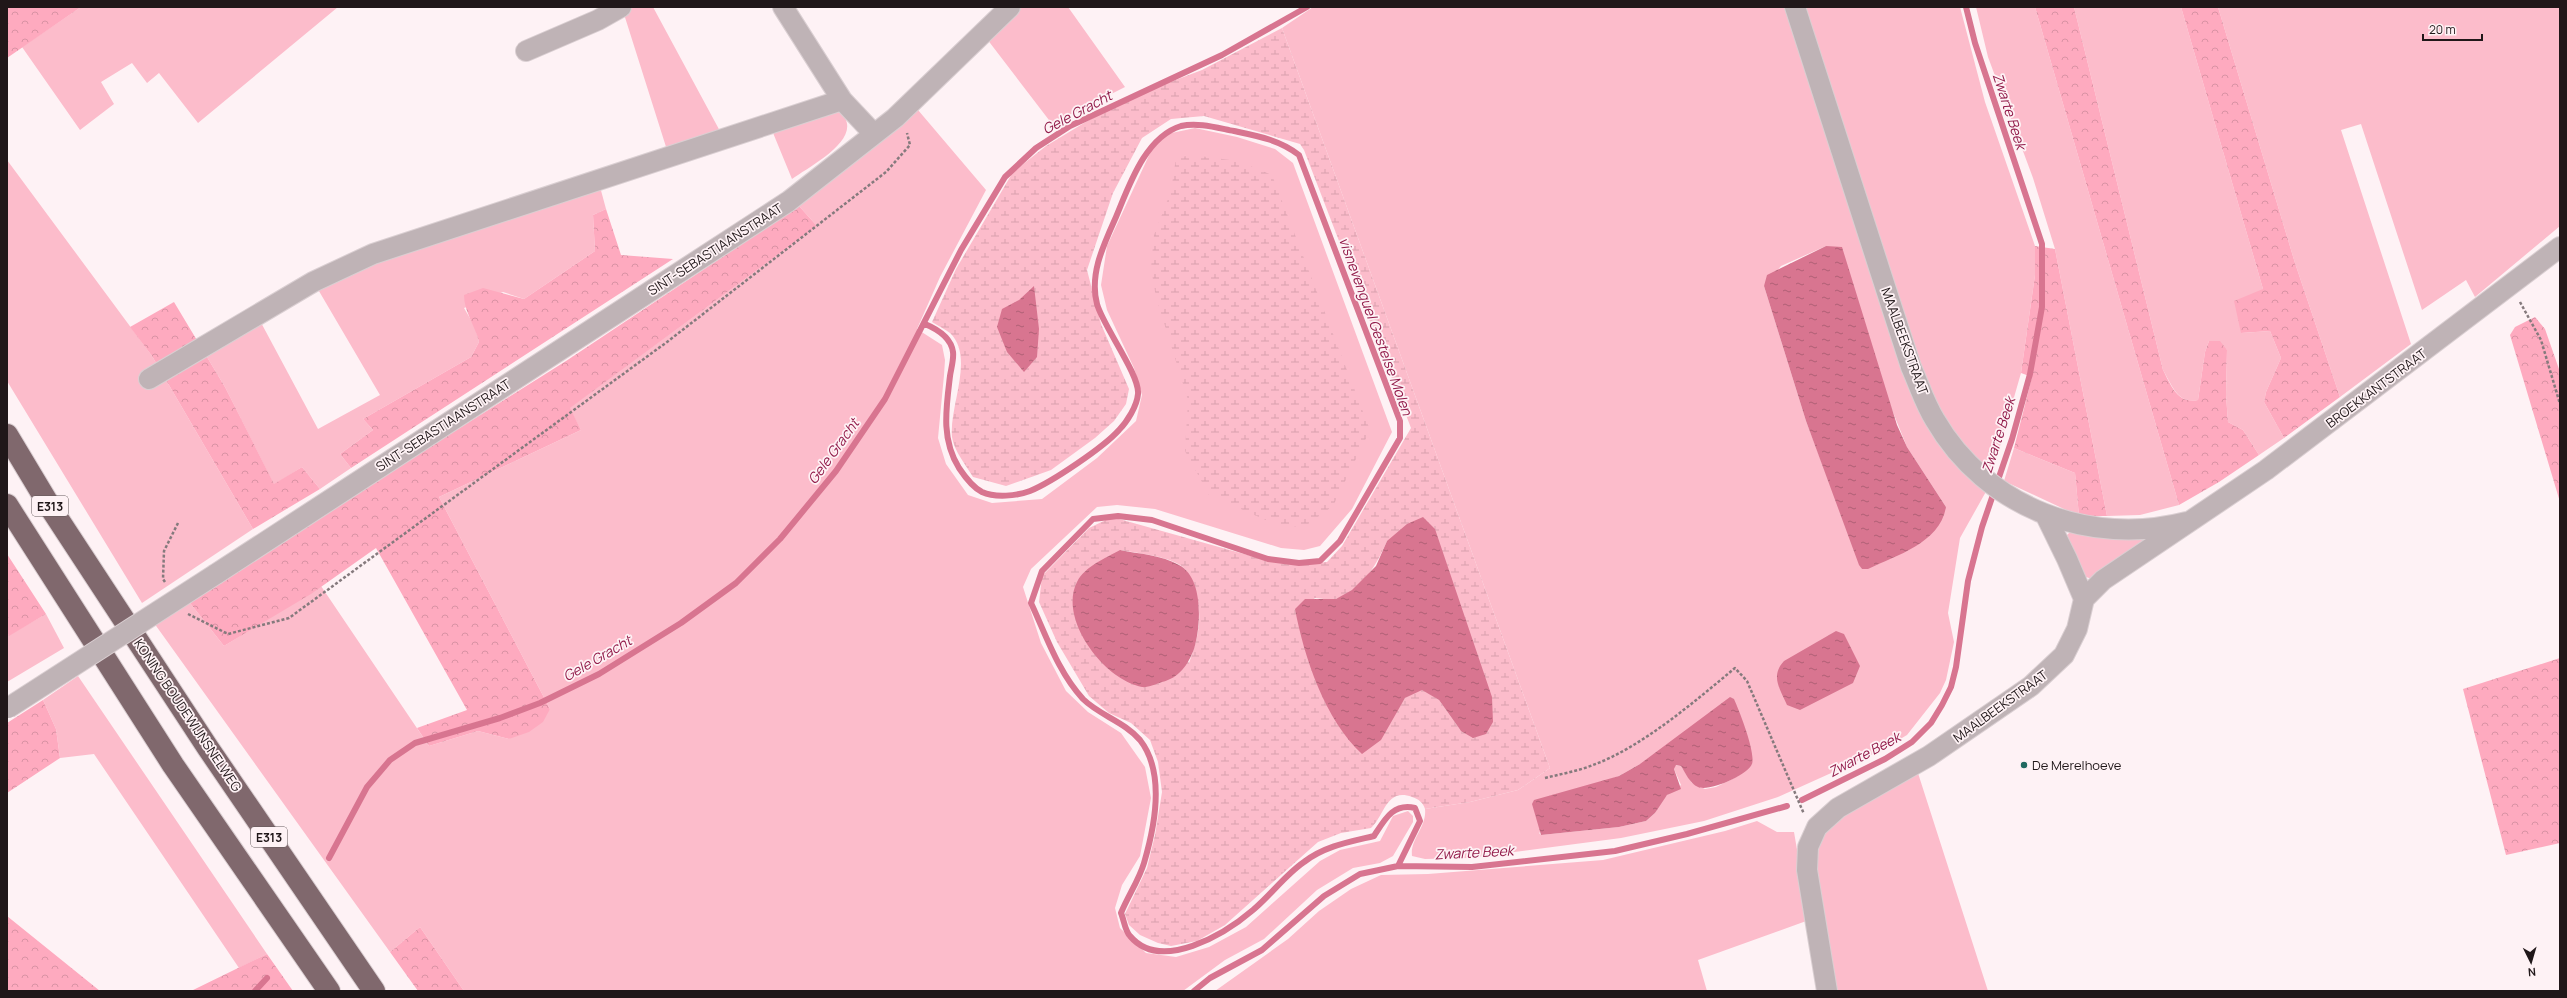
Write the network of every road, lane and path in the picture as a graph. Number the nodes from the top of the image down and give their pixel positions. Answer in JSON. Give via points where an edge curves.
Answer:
{"nodes":[{"id":1,"x":621,"y":7,"type":"edge"},
{"id":2,"x":783,"y":7,"type":"edge"},
{"id":3,"x":1010,"y":7,"type":"edge"},
{"id":4,"x":1795,"y":7,"type":"edge"},
{"id":5,"x":526,"y":51,"type":"dead end"},
{"id":6,"x":842,"y":100,"type":"junction"},
{"id":7,"x":895,"y":118,"type":"junction"},
{"id":8,"x":874,"y":134,"type":"junction"},
{"id":9,"x":2560,"y":247,"type":"edge"},
{"id":10,"x":2512,"y":286,"type":"junction"},
{"id":11,"x":149,"y":379,"type":"dead end"},
{"id":12,"x":2560,"y":404,"type":"edge"},
{"id":13,"x":7,"y":435,"type":"edge"},
{"id":14,"x":7,"y":505,"type":"edge"},
{"id":15,"x":2046,"y":516,"type":"junction"},
{"id":16,"x":2187,"y":522,"type":"junction"},
{"id":17,"x":178,"y":523,"type":"dead end"},
{"id":18,"x":167,"y":584,"type":"dead end"},
{"id":19,"x":2084,"y":599,"type":"junction"},
{"id":20,"x":185,"y":611,"type":"dead end"},
{"id":21,"x":8,"y":709,"type":"edge"},
{"id":22,"x":1545,"y":778,"type":"dead end"},
{"id":23,"x":1817,"y":827,"type":"junction"},
{"id":24,"x":329,"y":991,"type":"edge"},
{"id":25,"x":374,"y":991,"type":"edge"},
{"id":26,"x":1827,"y":991,"type":"edge"}],
"edges":[{"from":1,"to":5,"type":"street","via":[[598,20]]},
{"from":2,"to":6,"type":"street"},
{"from":3,"to":7,"type":"street","name":"SINT-SEBASTIAANSTRAAT"},
{"from":4,"to":15,"type":"street","name":"MAALBEEKSTRAAT","via":[[1911,367],[1935,420],[1965,461],[1986,481],[2006,495]]},
{"from":6,"to":8,"type":"street"},
{"from":6,"to":11,"type":"street","via":[[373,254],[313,282]]},
{"from":7,"to":8,"type":"street","name":"SINT-SEBASTIAANSTRAAT"},
{"from":7,"to":20,"type":"path","via":[[905,130],[910,145],[886,172],[667,342],[289,618],[228,634],[189,616]]},
{"from":8,"to":21,"type":"street","name":"SINT-SEBASTIAANSTRAAT","bridge":true,"via":[[789,201]]},
{"from":9,"to":10,"type":"street","name":"BROEKKANTSTRAAT"},
{"from":10,"to":12,"type":"path","via":[[2541,340]]},
{"from":10,"to":16,"type":"street","name":"BROEKKANTSTRAAT","via":[[2266,470]]},
{"from":13,"to":25,"type":"highway","name":"KONING BOUDEWIJNSNELWEG","number":"E313","via":[[52,510],[204,741]]},
{"from":14,"to":24,"type":"highway","number":"E313","via":[[173,765]]},
{"from":15,"to":16,"type":"street","name":"BROEKKANTSTRAAT","via":[[2075,525],[2105,530],[2162,529]]},
{"from":15,"to":19,"type":"street"},
{"from":16,"to":19,"type":"street","name":"BROEKKANTSTRAAT","via":[[2103,580]]},
{"from":17,"to":18,"type":"path","via":[[164,551],[163,579]]},
{"from":19,"to":23,"type":"street","name":"MAALBEEKSTRAAT","via":[[2071,644],[2046,673],[1929,756],[1838,808]]},
{"from":22,"to":23,"type":"path","via":[[1593,765],[1626,749],[1682,712],[1734,668],[1747,681],[1803,814]]},
{"from":23,"to":26,"type":"street","name":"MAALBEEKSTRAAT","via":[[1808,847],[1807,870]]}]}
